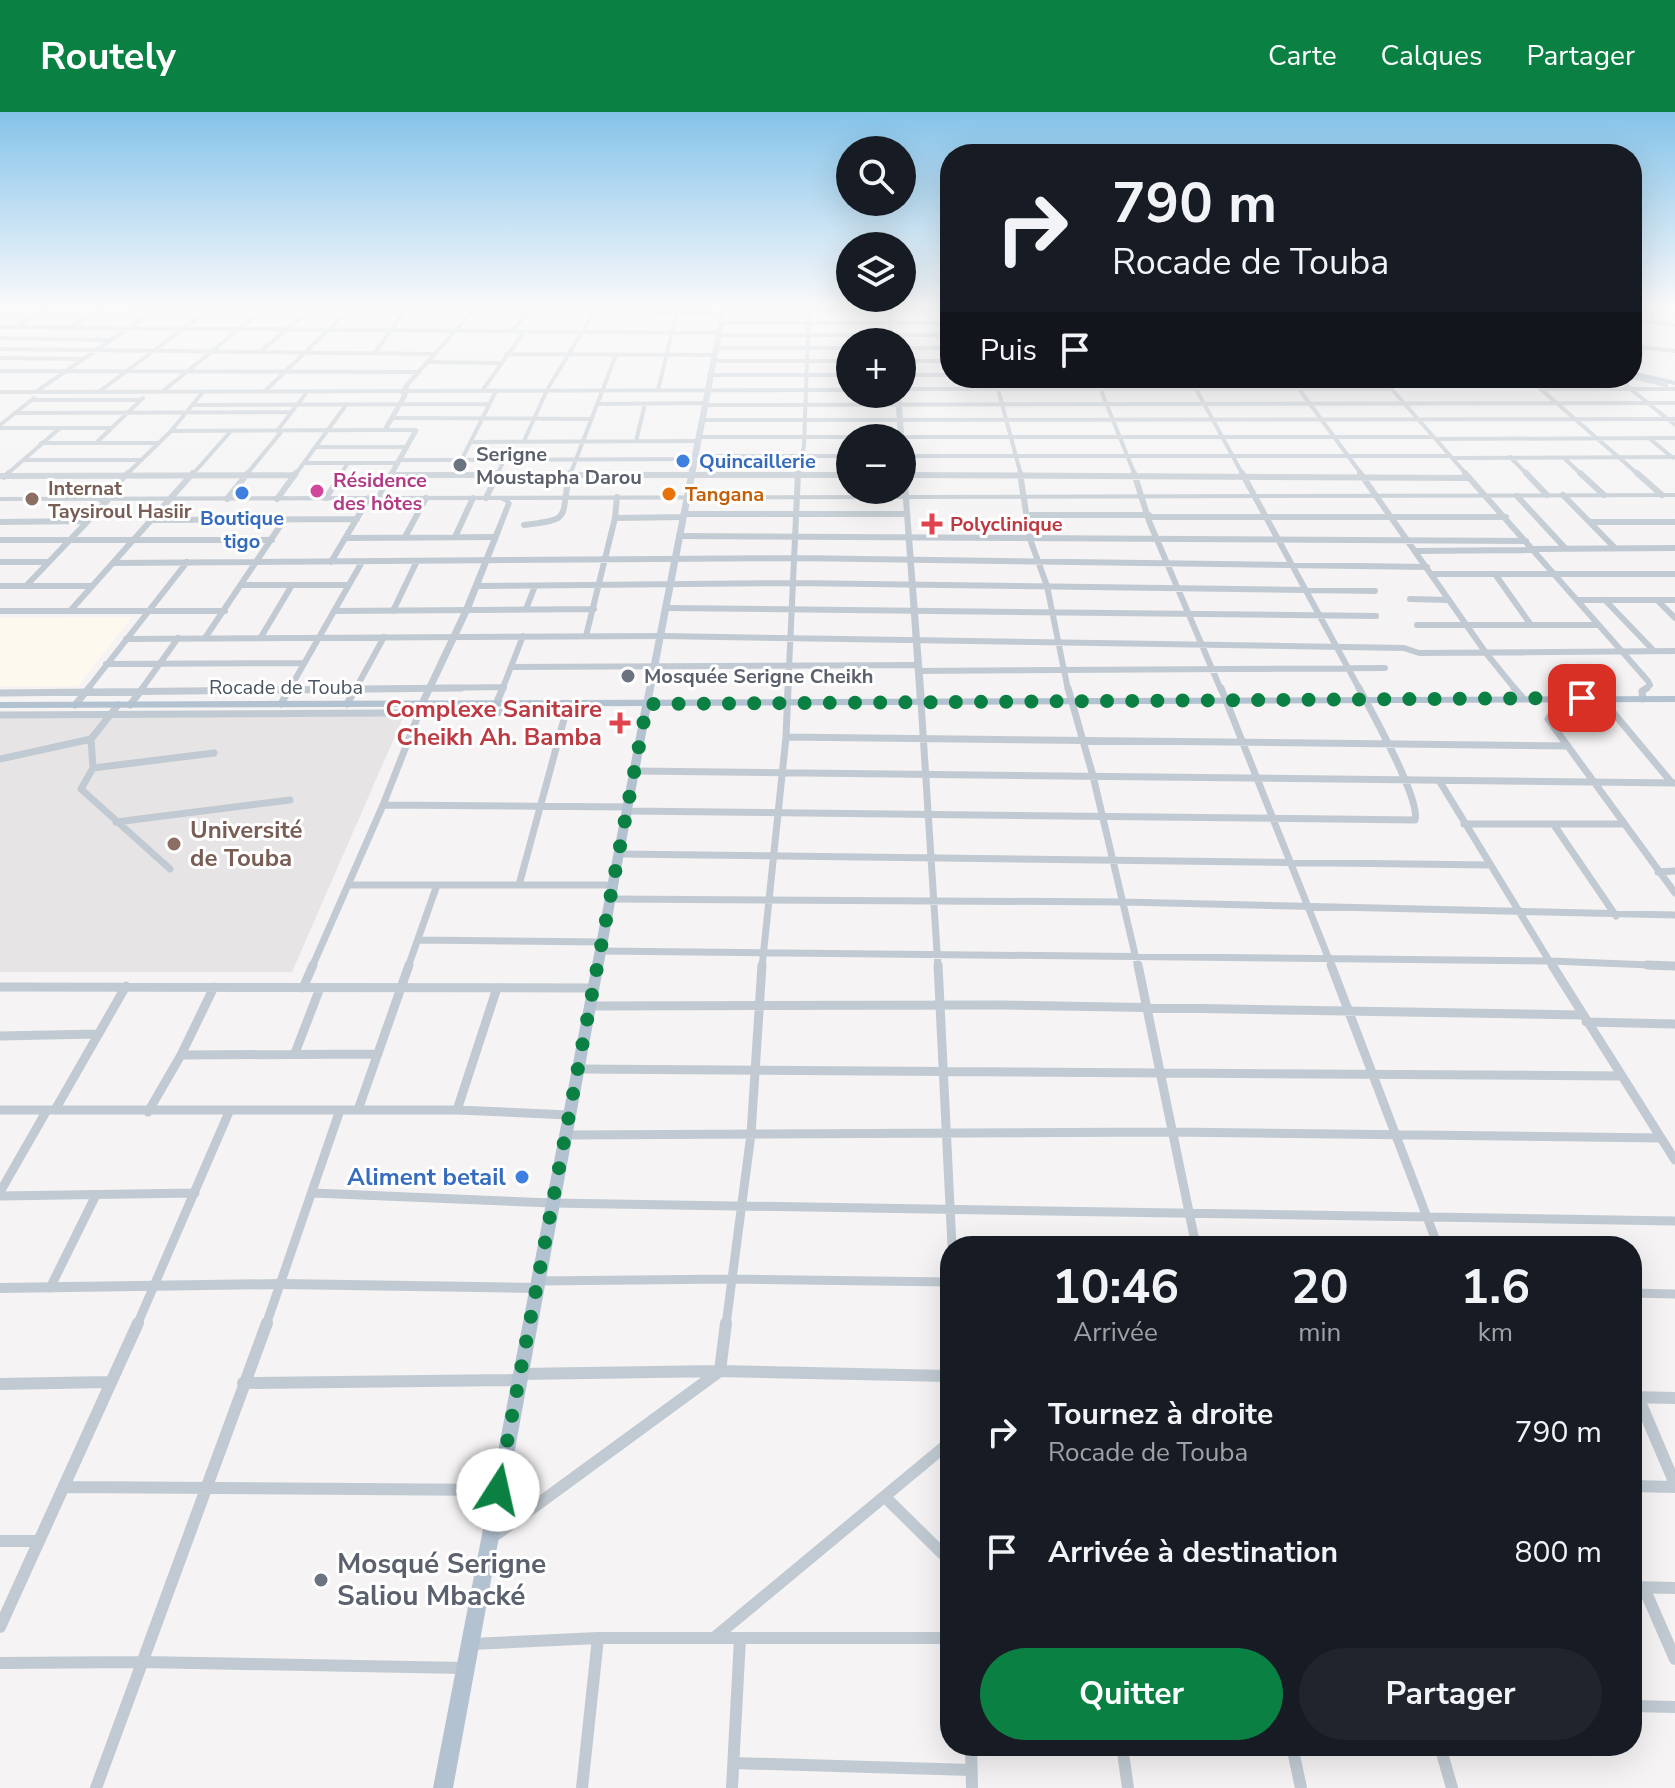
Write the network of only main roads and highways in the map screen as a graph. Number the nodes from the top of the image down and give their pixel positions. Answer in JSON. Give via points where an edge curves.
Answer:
{"nodes":[{"id":1,"x":708,"y":386,"type":"edge"},
{"id":2,"x":1675,"y":699,"type":"edge"},
{"id":3,"x":647,"y":704,"type":"junction"},
{"id":4,"x":0,"y":705,"type":"edge"},
{"id":5,"x":443,"y":1788,"type":"edge"}],
"edges":[{"from":1,"to":3,"type":"main road"},
{"from":2,"to":3,"type":"main road","name":"Rocade de Touba"},
{"from":3,"to":4,"type":"main road","name":"Rocade de Touba","via":[[130,705],[114,710]]},
{"from":3,"to":5,"type":"main road"}]}
